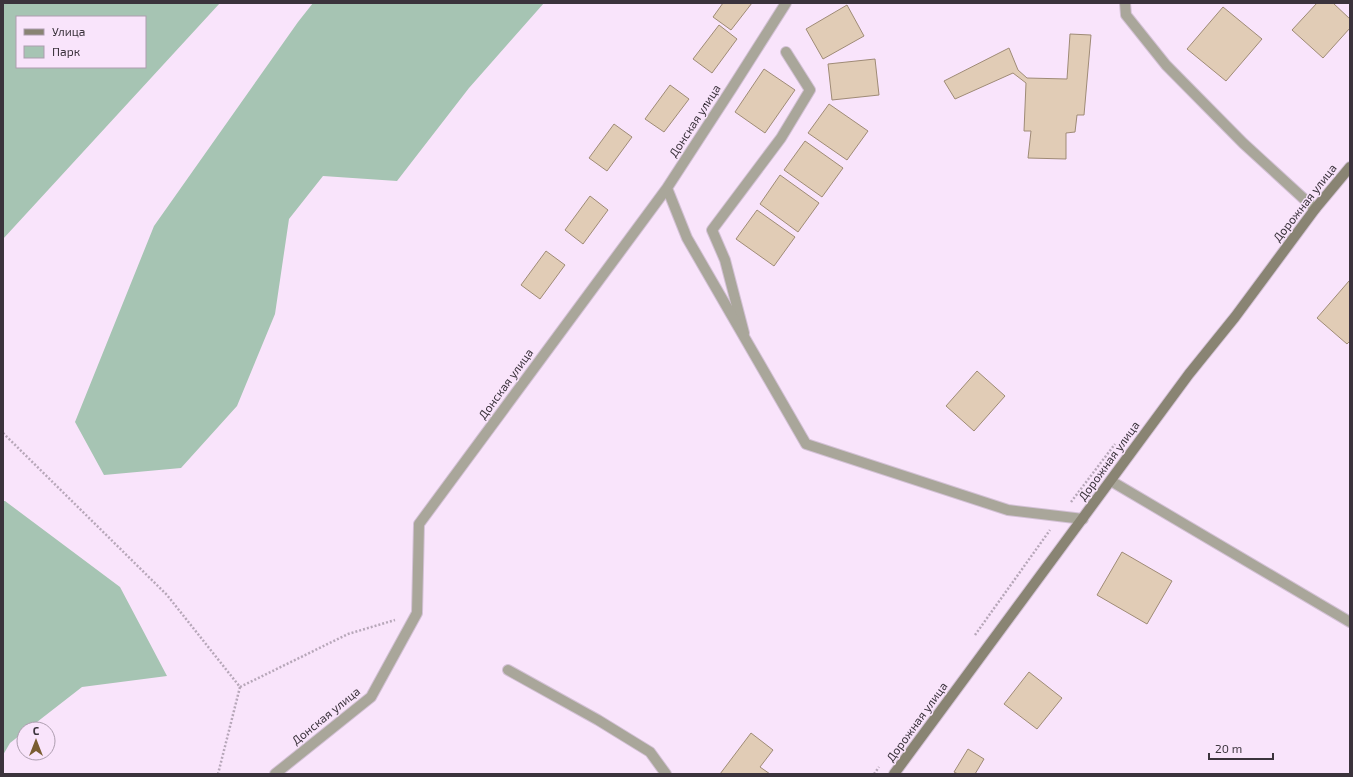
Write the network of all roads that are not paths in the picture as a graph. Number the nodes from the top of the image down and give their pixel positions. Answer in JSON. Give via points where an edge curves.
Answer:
{"nodes":[{"id":1,"x":786,"y":3,"type":"edge"},
{"id":2,"x":1125,"y":3,"type":"edge"},
{"id":3,"x":786,"y":52,"type":"dead end"},
{"id":4,"x":1350,"y":167,"type":"edge"},
{"id":5,"x":667,"y":188,"type":"junction"},
{"id":6,"x":1315,"y":209,"type":"junction"},
{"id":7,"x":745,"y":339,"type":"junction"},
{"id":8,"x":1111,"y":481,"type":"junction"},
{"id":9,"x":1083,"y":519,"type":"junction"},
{"id":10,"x":1350,"y":622,"type":"edge"},
{"id":11,"x":508,"y":670,"type":"dead end"},
{"id":12,"x":275,"y":774,"type":"edge"},
{"id":13,"x":666,"y":774,"type":"edge"},
{"id":14,"x":894,"y":774,"type":"edge"}],
"edges":[{"from":1,"to":5,"type":"street","name":"Донская улица"},
{"from":2,"to":6,"type":"street","via":[[1126,15],[1166,65],[1243,143]]},
{"from":3,"to":7,"type":"street","via":[[810,90],[781,138],[712,230],[725,260]]},
{"from":4,"to":6,"type":"street","name":"Дорожная улица"},
{"from":5,"to":7,"type":"street","via":[[687,238]]},
{"from":5,"to":12,"type":"street","name":"Донская улица","via":[[419,524],[417,613],[371,697]]},
{"from":6,"to":8,"type":"street","name":"Дорожная улица"},
{"from":7,"to":9,"type":"street","via":[[806,444],[1008,510]]},
{"from":8,"to":9,"type":"street","name":"Дорожная улица"},
{"from":8,"to":10,"type":"street"},
{"from":9,"to":14,"type":"street","name":"Дорожная улица"},
{"from":11,"to":13,"type":"street","via":[[650,752]]}]}
